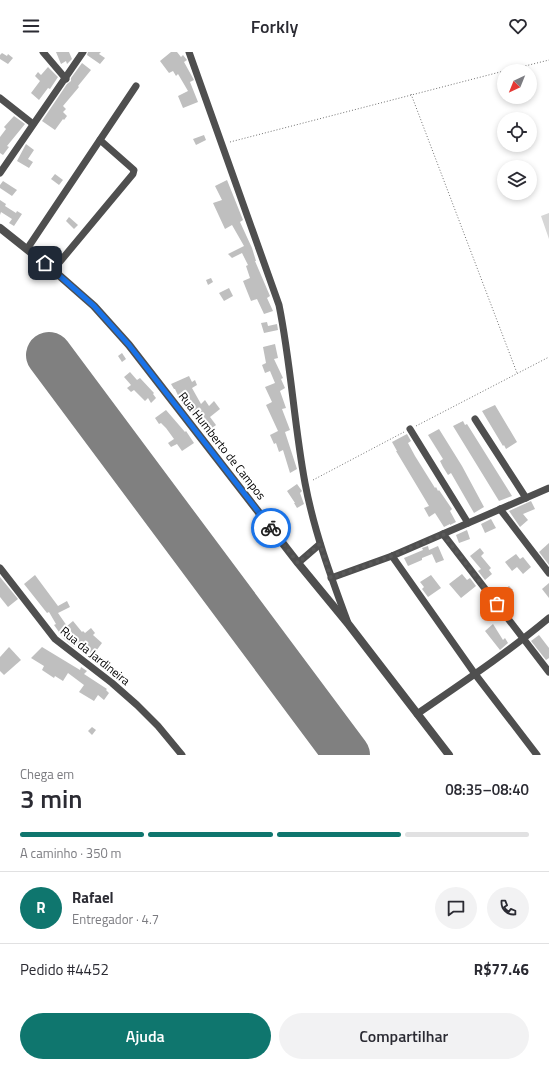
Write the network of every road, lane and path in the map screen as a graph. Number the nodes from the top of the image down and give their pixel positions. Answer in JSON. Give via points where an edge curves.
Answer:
{"nodes":[{"id":1,"x":43,"y":52,"type":"edge"},
{"id":2,"x":83,"y":52,"type":"edge"},
{"id":3,"x":189,"y":52,"type":"edge"},
{"id":4,"x":549,"y":60,"type":"edge"},
{"id":5,"x":533,"y":64,"type":"edge"},
{"id":6,"x":497,"y":73,"type":"edge"},
{"id":7,"x":66,"y":79,"type":"junction"},
{"id":8,"x":136,"y":86,"type":"dead end"},
{"id":9,"x":411,"y":94,"type":"junction"},
{"id":10,"x":0,"y":98,"type":"edge"},
{"id":11,"x":33,"y":124,"type":"junction"},
{"id":12,"x":100,"y":140,"type":"junction"},
{"id":13,"x":222,"y":144,"type":"junction"},
{"id":14,"x":0,"y":173,"type":"edge"},
{"id":15,"x":0,"y":228,"type":"edge"},
{"id":16,"x":28,"y":249,"type":"junction"},
{"id":17,"x":53,"y":270,"type":"junction"},
{"id":18,"x":549,"y":357,"type":"edge"},
{"id":19,"x":517,"y":373,"type":"junction"},
{"id":20,"x":475,"y":419,"type":"dead end"},
{"id":21,"x":410,"y":429,"type":"junction"},
{"id":22,"x":305,"y":484,"type":"junction"},
{"id":23,"x":549,"y":488,"type":"edge"},
{"id":24,"x":526,"y":498,"type":"junction"},
{"id":25,"x":500,"y":509,"type":"junction"},
{"id":26,"x":468,"y":523,"type":"junction"},
{"id":27,"x":443,"y":534,"type":"junction"},
{"id":28,"x":320,"y":544,"type":"junction"},
{"id":29,"x":392,"y":556,"type":"junction"},
{"id":30,"x":298,"y":563,"type":"junction"},
{"id":31,"x":0,"y":568,"type":"edge"},
{"id":32,"x":549,"y":573,"type":"edge"},
{"id":33,"x":331,"y":578,"type":"junction"},
{"id":34,"x":549,"y":618,"type":"edge"},
{"id":35,"x":349,"y":625,"type":"junction"},
{"id":36,"x":524,"y":639,"type":"junction"},
{"id":37,"x":549,"y":672,"type":"edge"},
{"id":38,"x":475,"y":674,"type":"junction"},
{"id":39,"x":416,"y":714,"type":"junction"},
{"id":40,"x":182,"y":755,"type":"edge"},
{"id":41,"x":449,"y":755,"type":"edge"},
{"id":42,"x":537,"y":755,"type":"edge"}],
"edges":[{"from":1,"to":7,"type":"street"},
{"from":2,"to":7,"type":"street"},
{"from":3,"to":13,"type":"street"},
{"from":4,"to":5,"type":"path"},
{"from":6,"to":9,"type":"path"},
{"from":7,"to":11,"type":"street"},
{"from":8,"to":12,"type":"street"},
{"from":9,"to":13,"type":"path"},
{"from":9,"to":19,"type":"path"},
{"from":10,"to":11,"type":"street"},
{"from":11,"to":14,"type":"street"},
{"from":12,"to":16,"type":"street"},
{"from":12,"to":17,"type":"street","via":[[134,170],[133,174]]},
{"from":13,"to":22,"type":"street","via":[[279,305]]},
{"from":15,"to":16,"type":"street","name":"Rua Humberto de Campos"},
{"from":16,"to":17,"type":"street","name":"Rua Humberto de Campos"},
{"from":17,"to":30,"type":"street","name":"Rua Humberto de Campos","via":[[94,306],[129,345]]},
{"from":18,"to":19,"type":"path"},
{"from":19,"to":21,"type":"path"},
{"from":20,"to":24,"type":"street"},
{"from":21,"to":22,"type":"path"},
{"from":21,"to":26,"type":"street"},
{"from":22,"to":28,"type":"street"},
{"from":23,"to":24,"type":"street"},
{"from":24,"to":25,"type":"street"},
{"from":25,"to":26,"type":"street"},
{"from":25,"to":32,"type":"street"},
{"from":26,"to":27,"type":"street"},
{"from":27,"to":29,"type":"street"},
{"from":27,"to":36,"type":"street"},
{"from":28,"to":30,"type":"street"},
{"from":28,"to":33,"type":"street"},
{"from":29,"to":33,"type":"street"},
{"from":29,"to":38,"type":"street"},
{"from":30,"to":35,"type":"street","name":"Rua Humberto de Campos"},
{"from":31,"to":40,"type":"street","name":"Rua da Jardineira","via":[[55,639],[112,682],[158,726]]},
{"from":33,"to":35,"type":"street"},
{"from":34,"to":36,"type":"street"},
{"from":35,"to":39,"type":"street","name":"Rua Humberto de Campos"},
{"from":36,"to":37,"type":"street"},
{"from":36,"to":38,"type":"street"},
{"from":38,"to":39,"type":"street"},
{"from":38,"to":42,"type":"street"},
{"from":39,"to":41,"type":"street","name":"Rua Humberto de Campos"}]}
